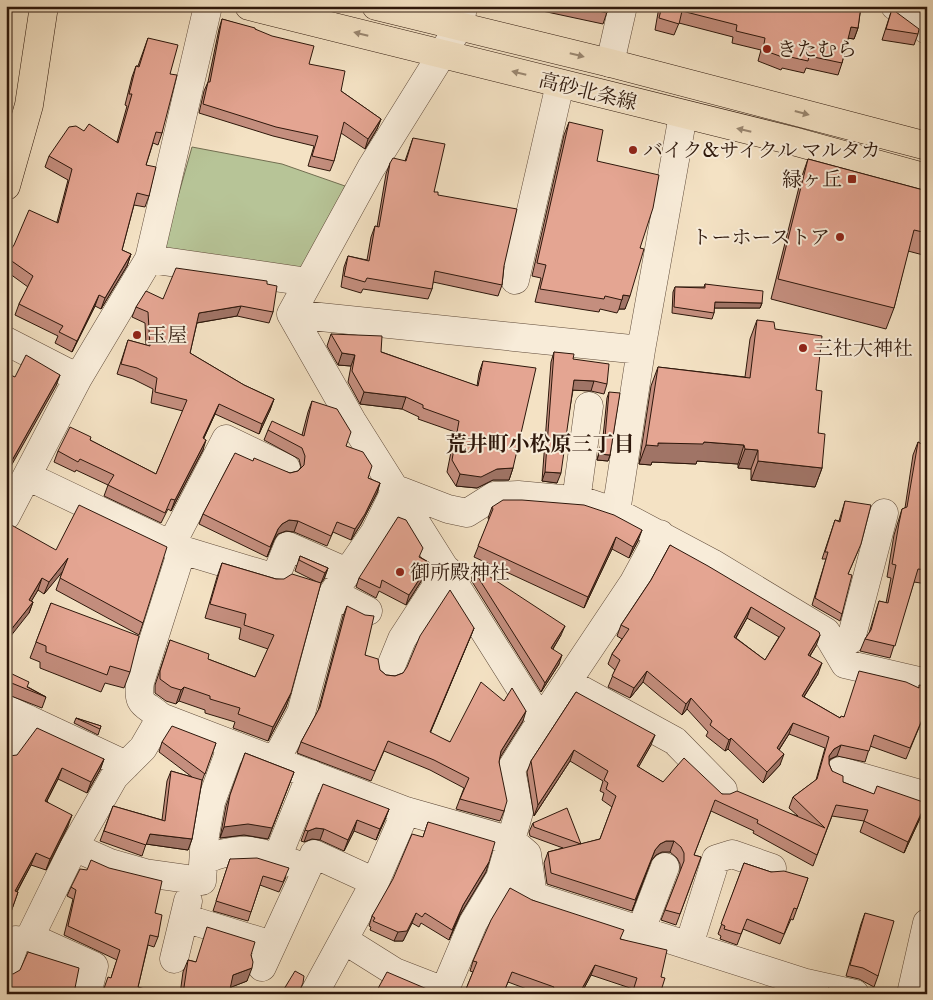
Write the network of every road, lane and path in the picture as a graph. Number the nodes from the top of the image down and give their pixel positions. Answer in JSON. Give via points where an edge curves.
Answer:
{"nodes":[{"id":1,"x":44,"y":6,"type":"edge"},
{"id":2,"x":208,"y":6,"type":"edge"},
{"id":3,"x":249,"y":6,"type":"edge"},
{"id":4,"x":376,"y":6,"type":"edge"},
{"id":5,"x":623,"y":6,"type":"edge"},
{"id":6,"x":895,"y":6,"type":"edge"},
{"id":7,"x":461,"y":16,"type":"edge"},
{"id":8,"x":927,"y":30,"type":"edge"},
{"id":9,"x":442,"y":54,"type":"junction"},
{"id":10,"x":610,"y":63,"type":"junction"},
{"id":11,"x":560,"y":84,"type":"junction"},
{"id":12,"x":683,"y":115,"type":"junction"},
{"id":13,"x":927,"y":146,"type":"edge"},
{"id":14,"x":927,"y":178,"type":"edge"},
{"id":15,"x":6,"y":186,"type":"edge"},
{"id":16,"x":149,"y":259,"type":"junction"},
{"id":17,"x":514,"y":280,"type":"dead end"},
{"id":18,"x":308,"y":282,"type":"junction"},
{"id":19,"x":291,"y":314,"type":"junction"},
{"id":20,"x":6,"y":341,"type":"edge"},
{"id":21,"x":641,"y":350,"type":"junction"},
{"id":22,"x":78,"y":378,"type":"junction"},
{"id":23,"x":589,"y":406,"type":"dead end"},
{"id":24,"x":286,"y":468,"type":"dead end"},
{"id":25,"x":27,"y":476,"type":"junction"},
{"id":26,"x":396,"y":489,"type":"junction"},
{"id":27,"x":576,"y":501,"type":"junction"},
{"id":28,"x":616,"y":512,"type":"junction"},
{"id":29,"x":884,"y":513,"type":"dead end"},
{"id":30,"x":6,"y":516,"type":"edge"},
{"id":31,"x":660,"y":534,"type":"junction"},
{"id":32,"x":176,"y":547,"type":"junction"},
{"id":33,"x":447,"y":570,"type":"junction"},
{"id":34,"x":340,"y":582,"type":"junction"},
{"id":35,"x":368,"y":610,"type":"dead end"},
{"id":36,"x":836,"y":649,"type":"junction"},
{"id":37,"x":389,"y":671,"type":"dead end"},
{"id":38,"x":567,"y":682,"type":"junction"},
{"id":39,"x":927,"y":683,"type":"edge"},
{"id":40,"x":17,"y":714,"type":"edge"},
{"id":41,"x":161,"y":717,"type":"junction"},
{"id":42,"x":541,"y":721,"type":"junction"},
{"id":43,"x":232,"y":745,"type":"junction"},
{"id":44,"x":6,"y":752,"type":"edge"},
{"id":45,"x":275,"y":761,"type":"junction"},
{"id":46,"x":126,"y":766,"type":"junction"},
{"id":47,"x":840,"y":771,"type":"dead end"},
{"id":48,"x":311,"y":774,"type":"junction"},
{"id":49,"x":724,"y":790,"type":"dead end"},
{"id":50,"x":927,"y":796,"type":"edge"},
{"id":51,"x":406,"y":811,"type":"junction"},
{"id":52,"x":512,"y":841,"type":"junction"},
{"id":53,"x":74,"y":847,"type":"junction"},
{"id":54,"x":277,"y":858,"type":"junction"},
{"id":55,"x":665,"y":867,"type":"dead end"},
{"id":56,"x":307,"y":868,"type":"junction"},
{"id":57,"x":772,"y":868,"type":"dead end"},
{"id":58,"x":199,"y":870,"type":"junction"},
{"id":59,"x":500,"y":878,"type":"junction"},
{"id":60,"x":375,"y":882,"type":"junction"},
{"id":61,"x":533,"y":896,"type":"junction"},
{"id":62,"x":184,"y":918,"type":"junction"},
{"id":63,"x":927,"y":923,"type":"edge"},
{"id":64,"x":641,"y":930,"type":"junction"},
{"id":65,"x":17,"y":938,"type":"edge"},
{"id":66,"x":344,"y":940,"type":"junction"},
{"id":67,"x":689,"y":945,"type":"junction"},
{"id":68,"x":174,"y":959,"type":"dead end"},
{"id":69,"x":6,"y":968,"type":"edge"},
{"id":70,"x":443,"y":993,"type":"edge"},
{"id":71,"x":87,"y":994,"type":"edge"},
{"id":72,"x":314,"y":994,"type":"edge"},
{"id":73,"x":855,"y":994,"type":"edge"},
{"id":74,"x":911,"y":994,"type":"edge"}],
"edges":[{"from":1,"to":15,"type":"main road","via":[[29,105]]},
{"from":2,"to":16,"type":"street"},
{"from":9,"to":3,"type":"main road","name":"高砂北条線","one_way":true},
{"from":4,"to":7,"type":"main road","name":"高砂北条線"},
{"from":5,"to":10,"type":"street"},
{"from":6,"to":8,"type":"street"},
{"from":7,"to":9,"type":"street"},
{"from":7,"to":10,"type":"main road","name":"高砂北条線","one_way":true},
{"from":11,"to":9,"type":"main road","name":"高砂北条線","one_way":true},
{"from":9,"to":18,"type":"street","via":[[371,168]]},
{"from":10,"to":13,"type":"main road","name":"高砂北条線","one_way":true},
{"from":11,"to":12,"type":"main road","name":"高砂北条線"},
{"from":11,"to":17,"type":"street"},
{"from":14,"to":12,"type":"main road","name":"高砂北条線","one_way":true},
{"from":12,"to":21,"type":"street"},
{"from":16,"to":18,"type":"street"},
{"from":16,"to":22,"type":"street"},
{"from":18,"to":19,"type":"street"},
{"from":19,"to":21,"type":"street"},
{"from":19,"to":26,"type":"street","via":[[352,421]]},
{"from":20,"to":22,"type":"street"},
{"from":21,"to":28,"type":"street"},
{"from":22,"to":25,"type":"street"},
{"from":23,"to":27,"type":"street"},
{"from":24,"to":32,"type":"street","via":[[226,438]]},
{"from":25,"to":30,"type":"street"},
{"from":25,"to":32,"type":"street"},
{"from":26,"to":27,"type":"street","via":[[467,513],[494,496]]},
{"from":26,"to":33,"type":"street"},
{"from":26,"to":34,"type":"street","via":[[375,532]]},
{"from":27,"to":28,"type":"street"},
{"from":28,"to":31,"type":"street"},
{"from":29,"to":36,"type":"street","via":[[887,545],[851,639]]},
{"from":31,"to":36,"type":"street","via":[[826,632]]},
{"from":31,"to":38,"type":"street","via":[[634,582]]},
{"from":32,"to":34,"type":"street","via":[[275,578],[288,546]]},
{"from":32,"to":41,"type":"street","via":[[138,696],[144,707]]},
{"from":33,"to":37,"type":"street","via":[[402,639]]},
{"from":33,"to":42,"type":"street"},
{"from":34,"to":35,"type":"street"},
{"from":34,"to":45,"type":"street","via":[[301,713]]},
{"from":36,"to":39,"type":"street","via":[[845,664]]},
{"from":38,"to":42,"type":"street"},
{"from":38,"to":49,"type":"street","via":[[676,741]]},
{"from":40,"to":44,"type":"street"},
{"from":40,"to":46,"type":"street"},
{"from":41,"to":43,"type":"street"},
{"from":41,"to":46,"type":"street","via":[[143,748]]},
{"from":42,"to":52,"type":"street","via":[[511,769],[519,812]]},
{"from":43,"to":45,"type":"street"},
{"from":43,"to":58,"type":"street","via":[[211,802]]},
{"from":45,"to":48,"type":"street"},
{"from":46,"to":53,"type":"street","via":[[114,777]]},
{"from":47,"to":50,"type":"street"},
{"from":48,"to":51,"type":"street"},
{"from":48,"to":54,"type":"street"},
{"from":51,"to":52,"type":"street"},
{"from":51,"to":60,"type":"street"},
{"from":52,"to":59,"type":"street"},
{"from":52,"to":61,"type":"street","via":[[527,854]]},
{"from":53,"to":58,"type":"street","via":[[136,870]]},
{"from":53,"to":65,"type":"street"},
{"from":54,"to":56,"type":"street"},
{"from":54,"to":58,"type":"street","via":[[244,850],[227,850]]},
{"from":55,"to":64,"type":"street"},
{"from":56,"to":60,"type":"street","via":[[314,854]]},
{"from":56,"to":62,"type":"street","via":[[267,956]]},
{"from":57,"to":67,"type":"street","via":[[732,854],[716,859]]},
{"from":58,"to":62,"type":"street"},
{"from":59,"to":61,"type":"street"},
{"from":59,"to":70,"type":"street","via":[[474,923]]},
{"from":60,"to":66,"type":"street"},
{"from":61,"to":64,"type":"street"},
{"from":62,"to":68,"type":"street"},
{"from":63,"to":74,"type":"street"},
{"from":64,"to":67,"type":"street"},
{"from":65,"to":69,"type":"street"},
{"from":65,"to":71,"type":"street","via":[[94,966]]},
{"from":66,"to":70,"type":"street","via":[[395,972]]},
{"from":66,"to":72,"type":"street"},
{"from":67,"to":73,"type":"street"}]}
